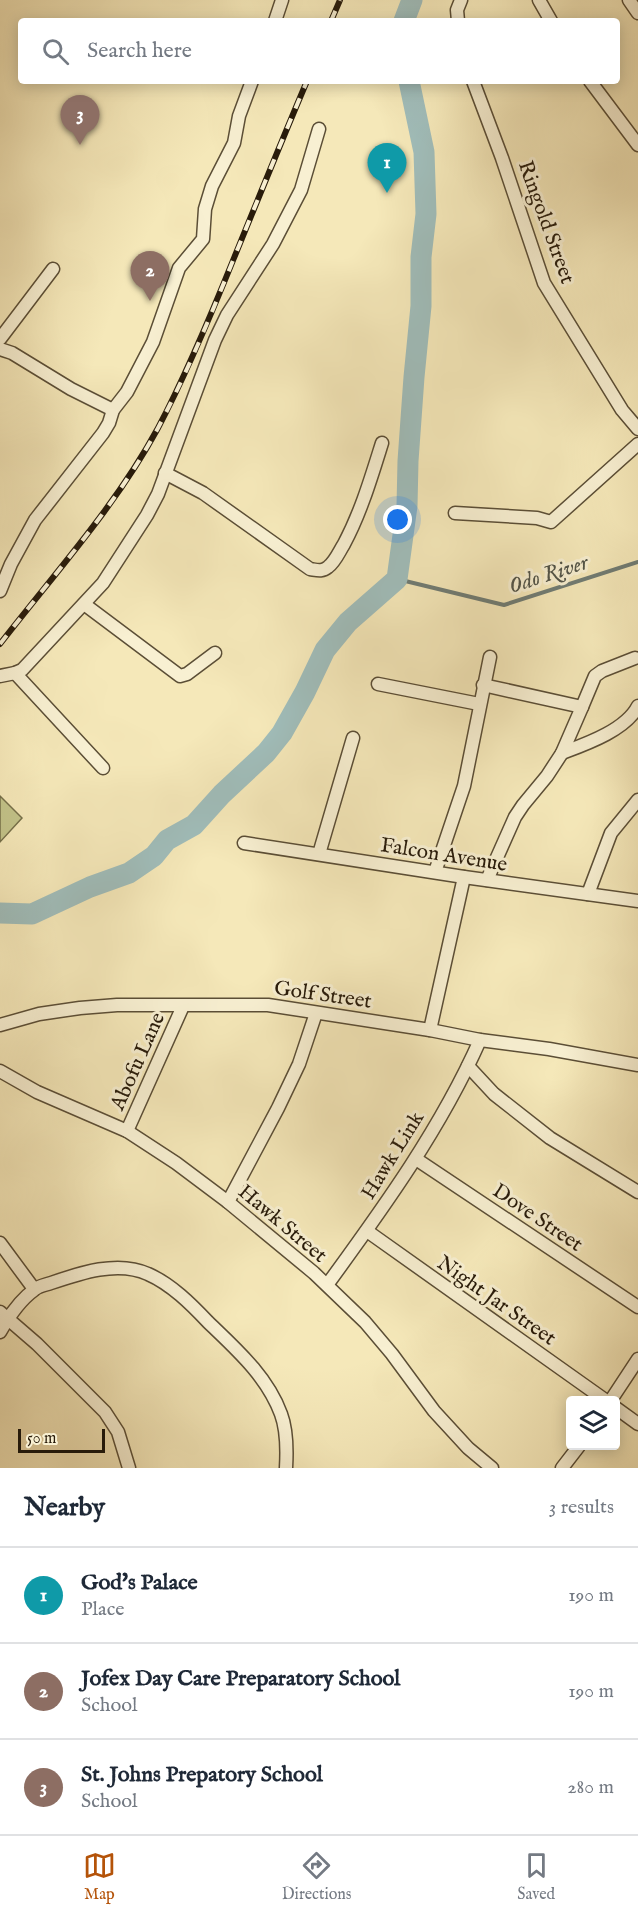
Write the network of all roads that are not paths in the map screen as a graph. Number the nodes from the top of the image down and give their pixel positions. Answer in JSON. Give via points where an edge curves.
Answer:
{"nodes":[{"id":1,"x":282,"y":0,"type":"edge"},
{"id":2,"x":461,"y":0,"type":"edge"},
{"id":3,"x":539,"y":0,"type":"edge"},
{"id":4,"x":629,"y":0,"type":"edge"},
{"id":5,"x":638,"y":13,"type":"edge"},
{"id":6,"x":275,"y":18,"type":"edge"},
{"id":7,"x":458,"y":18,"type":"edge"},
{"id":8,"x":549,"y":18,"type":"edge"},
{"id":9,"x":251,"y":84,"type":"edge"},
{"id":10,"x":474,"y":84,"type":"edge"},
{"id":11,"x":592,"y":84,"type":"edge"},
{"id":12,"x":319,"y":129,"type":"dead end"},
{"id":13,"x":638,"y":145,"type":"edge"},
{"id":14,"x":53,"y":269,"type":"dead end"},
{"id":15,"x":0,"y":339,"type":"edge"},
{"id":16,"x":0,"y":349,"type":"edge"},
{"id":17,"x":112,"y":410,"type":"junction"},
{"id":18,"x":638,"y":429,"type":"edge"},
{"id":19,"x":382,"y":443,"type":"dead end"},
{"id":20,"x":638,"y":444,"type":"edge"},
{"id":21,"x":165,"y":473,"type":"junction"},
{"id":22,"x":455,"y":513,"type":"dead end"},
{"id":23,"x":0,"y":591,"type":"edge"},
{"id":24,"x":84,"y":604,"type":"junction"},
{"id":25,"x":214,"y":653,"type":"dead end"},
{"id":26,"x":490,"y":657,"type":"dead end"},
{"id":27,"x":637,"y":661,"type":"edge"},
{"id":28,"x":15,"y":673,"type":"junction"},
{"id":29,"x":0,"y":675,"type":"edge"},
{"id":30,"x":378,"y":684,"type":"dead end"},
{"id":31,"x":483,"y":685,"type":"junction"},
{"id":32,"x":479,"y":704,"type":"junction"},
{"id":33,"x":638,"y":706,"type":"edge"},
{"id":34,"x":582,"y":707,"type":"junction"},
{"id":35,"x":353,"y":738,"type":"dead end"},
{"id":36,"x":562,"y":753,"type":"junction"},
{"id":37,"x":103,"y":768,"type":"dead end"},
{"id":38,"x":638,"y":800,"type":"edge"},
{"id":39,"x":244,"y":843,"type":"dead end"},
{"id":40,"x":319,"y":854,"type":"junction"},
{"id":41,"x":435,"y":872,"type":"junction"},
{"id":42,"x":464,"y":877,"type":"junction"},
{"id":43,"x":487,"y":880,"type":"junction"},
{"id":44,"x":588,"y":894,"type":"junction"},
{"id":45,"x":638,"y":901,"type":"edge"},
{"id":46,"x":183,"y":1006,"type":"junction"},
{"id":47,"x":316,"y":1013,"type":"junction"},
{"id":48,"x":0,"y":1025,"type":"edge"},
{"id":49,"x":430,"y":1030,"type":"junction"},
{"id":50,"x":480,"y":1040,"type":"junction"},
{"id":51,"x":638,"y":1065,"type":"edge"},
{"id":52,"x":468,"y":1066,"type":"junction"},
{"id":53,"x":0,"y":1071,"type":"edge"},
{"id":54,"x":127,"y":1131,"type":"junction"},
{"id":55,"x":416,"y":1159,"type":"junction"},
{"id":56,"x":638,"y":1192,"type":"edge"},
{"id":57,"x":228,"y":1202,"type":"junction"},
{"id":58,"x":367,"y":1231,"type":"junction"},
{"id":59,"x":0,"y":1243,"type":"edge"},
{"id":60,"x":327,"y":1285,"type":"junction"},
{"id":61,"x":34,"y":1289,"type":"junction"},
{"id":62,"x":638,"y":1307,"type":"edge"},
{"id":63,"x":4,"y":1315,"type":"edge"},
{"id":64,"x":0,"y":1332,"type":"edge"},
{"id":65,"x":638,"y":1359,"type":"edge"},
{"id":66,"x":598,"y":1396,"type":"edge"},
{"id":67,"x":614,"y":1396,"type":"edge"},
{"id":68,"x":620,"y":1411,"type":"edge"},
{"id":69,"x":638,"y":1424,"type":"edge"},
{"id":70,"x":576,"y":1450,"type":"edge"},
{"id":71,"x":129,"y":1468,"type":"edge"},
{"id":72,"x":286,"y":1468,"type":"edge"},
{"id":73,"x":492,"y":1468,"type":"edge"},
{"id":74,"x":562,"y":1468,"type":"edge"}],
"edges":[{"from":1,"to":6,"type":"street"},
{"from":2,"to":7,"type":"street"},
{"from":3,"to":8,"type":"street"},
{"from":4,"to":5,"type":"street"},
{"from":9,"to":17,"type":"street","via":[[234,143],[212,186],[203,239],[179,268],[153,342],[127,392]]},
{"from":10,"to":18,"type":"street","name":"Ringold Street","via":[[544,283],[622,410]]},
{"from":11,"to":13,"type":"street"},
{"from":12,"to":21,"type":"street","via":[[302,190],[227,315]]},
{"from":14,"to":15,"type":"street"},
{"from":16,"to":17,"type":"street"},
{"from":17,"to":23,"type":"street","via":[[103,433],[34,520]]},
{"from":19,"to":21,"type":"street","via":[[356,522],[336,558],[320,571],[310,569],[203,493]]},
{"from":20,"to":22,"type":"street","via":[[551,522]]},
{"from":21,"to":24,"type":"street","via":[[147,514],[103,583]]},
{"from":24,"to":25,"type":"street","via":[[180,676]]},
{"from":24,"to":28,"type":"street"},
{"from":26,"to":31,"type":"street"},
{"from":27,"to":34,"type":"street","via":[[595,676]]},
{"from":28,"to":29,"type":"street"},
{"from":28,"to":37,"type":"street"},
{"from":30,"to":32,"type":"street"},
{"from":31,"to":32,"type":"street"},
{"from":31,"to":34,"type":"street"},
{"from":32,"to":41,"type":"street","via":[[464,786]]},
{"from":33,"to":36,"type":"street","via":[[633,716],[616,728]]},
{"from":34,"to":36,"type":"street"},
{"from":35,"to":40,"type":"street"},
{"from":36,"to":43,"type":"street","via":[[515,817]]},
{"from":38,"to":44,"type":"street","via":[[611,833]]},
{"from":39,"to":40,"type":"street","name":"Falcon Avenue"},
{"from":40,"to":41,"type":"street","name":"Falcon Avenue"},
{"from":41,"to":42,"type":"street","name":"Falcon Avenue"},
{"from":42,"to":43,"type":"street","name":"Falcon Avenue"},
{"from":42,"to":49,"type":"street"},
{"from":43,"to":44,"type":"street","name":"Falcon Avenue"},
{"from":44,"to":45,"type":"street","name":"Falcon Avenue"},
{"from":46,"to":47,"type":"street","name":"Golf Street","via":[[268,1005]]},
{"from":46,"to":48,"type":"street","name":"Golf Street","via":[[80,1008]]},
{"from":46,"to":54,"type":"street","name":"Abofu Lane"},
{"from":47,"to":49,"type":"street","name":"Golf Street"},
{"from":47,"to":57,"type":"street","via":[[299,1064]]},
{"from":49,"to":50,"type":"street","name":"Golf Street"},
{"from":50,"to":51,"type":"street","name":"Golf Street"},
{"from":50,"to":52,"type":"street","name":"Hawk Link"},
{"from":52,"to":55,"type":"street","name":"Hawk Link"},
{"from":52,"to":56,"type":"street","via":[[494,1094],[550,1138]]},
{"from":53,"to":54,"type":"street","name":"Hawk Street","via":[[37,1092]]},
{"from":54,"to":57,"type":"street","name":"Hawk Street"},
{"from":55,"to":58,"type":"street","name":"Hawk Link"},
{"from":55,"to":62,"type":"street","name":"Dove Street"},
{"from":57,"to":60,"type":"street","name":"Hawk Street"},
{"from":58,"to":60,"type":"street","name":"Hawk Link"},
{"from":58,"to":66,"type":"street","name":"Night Jar Street"},
{"from":59,"to":61,"type":"street"},
{"from":60,"to":73,"type":"street","name":"Hawk Street","via":[[365,1322],[434,1411]]},
{"from":61,"to":63,"type":"street"},
{"from":61,"to":72,"type":"street","via":[[64,1278],[114,1268],[148,1273],[170,1287],[246,1358],[268,1388],[281,1415]]},
{"from":63,"to":64,"type":"street"},
{"from":63,"to":71,"type":"street","via":[[105,1412],[118,1432]]},
{"from":65,"to":67,"type":"street"},
{"from":68,"to":69,"type":"street"},
{"from":70,"to":74,"type":"street"}]}
